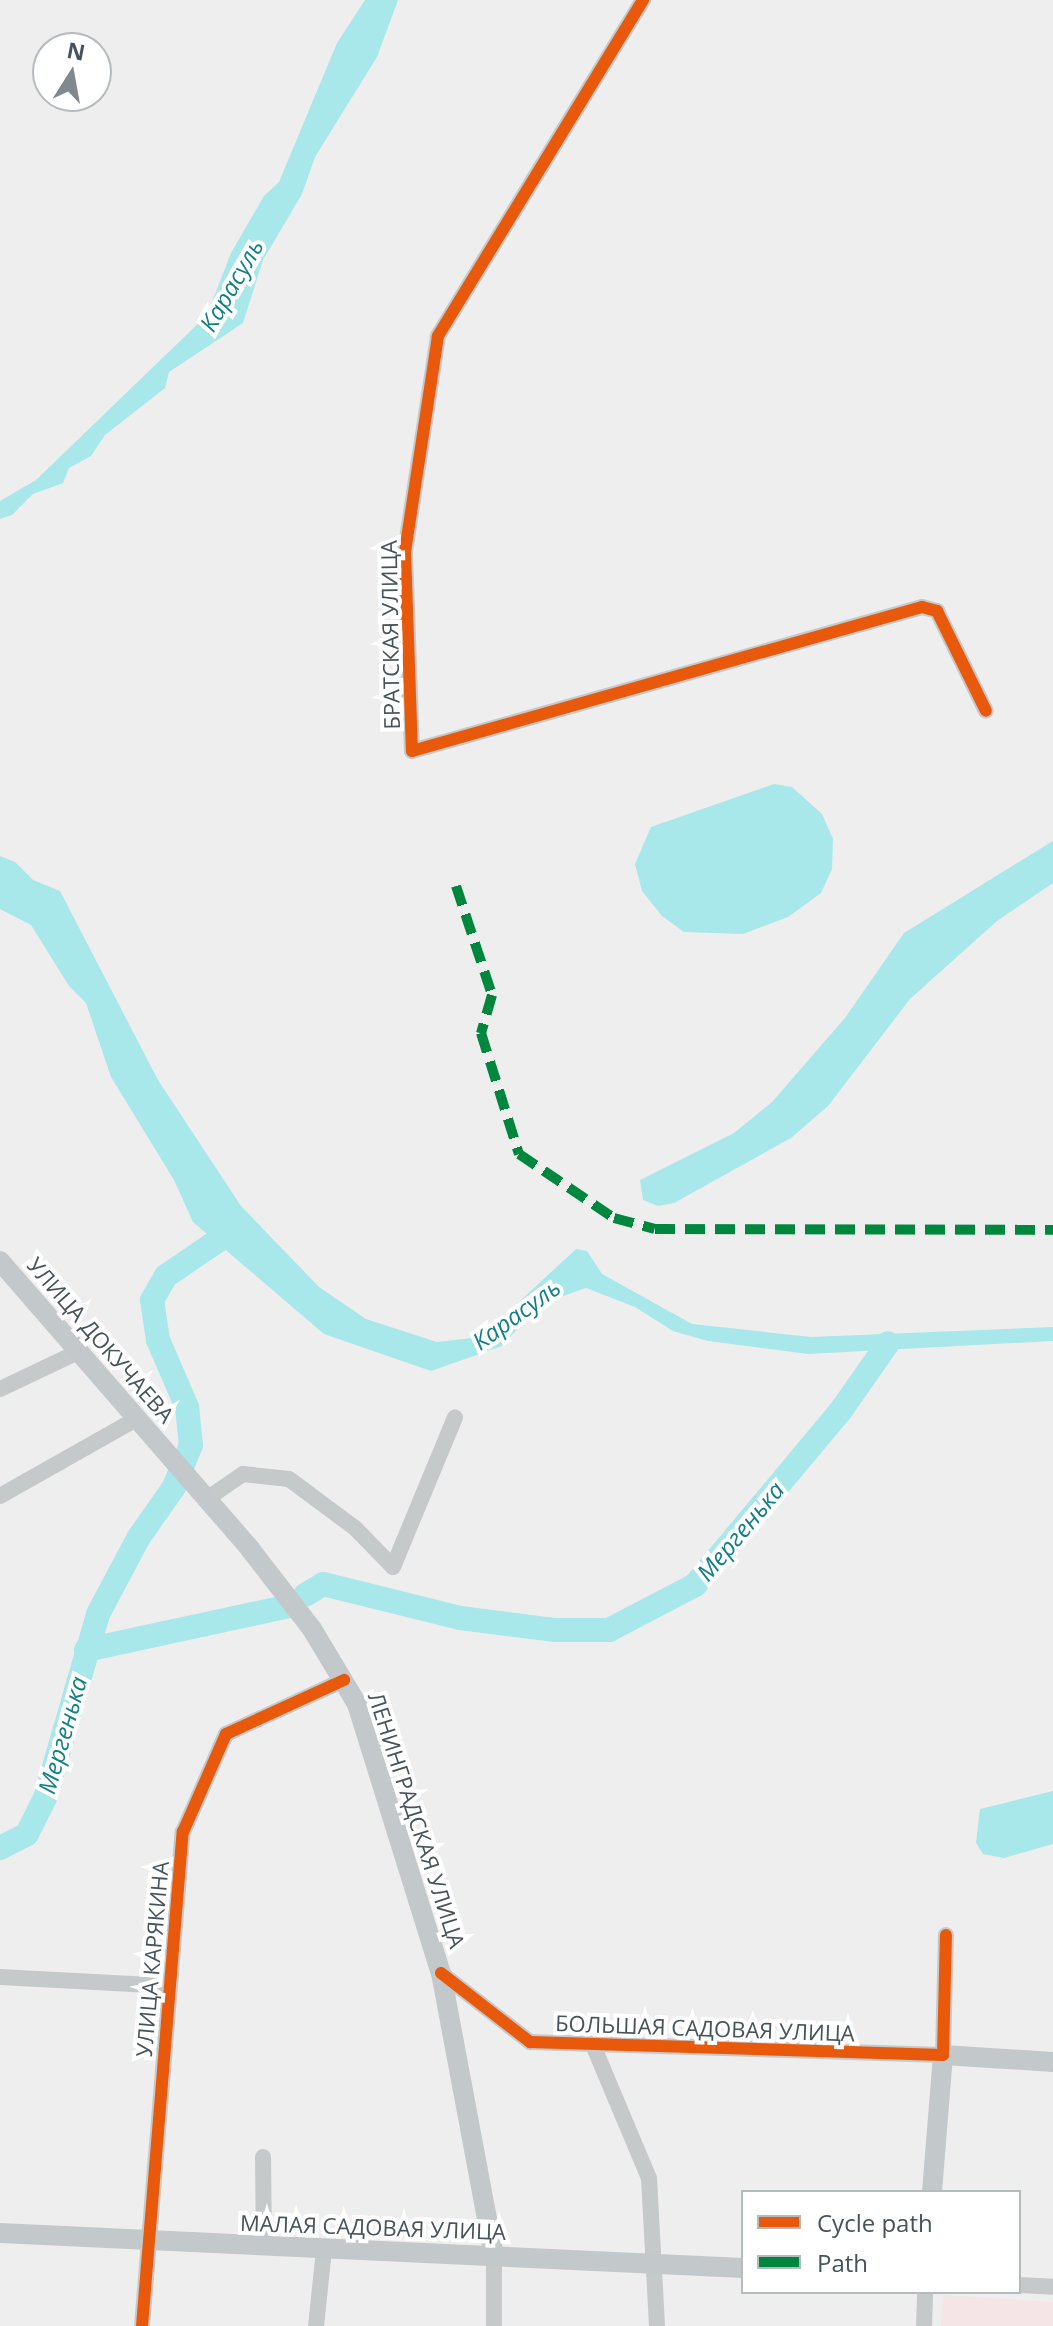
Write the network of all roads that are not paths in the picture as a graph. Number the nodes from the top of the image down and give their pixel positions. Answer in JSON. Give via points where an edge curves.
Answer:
{"nodes":[{"id":1,"x":643,"y":0,"type":"edge"},
{"id":2,"x":986,"y":711,"type":"dead end"},
{"id":3,"x":0,"y":1261,"type":"edge"},
{"id":4,"x":76,"y":1353,"type":"junction"},
{"id":5,"x":0,"y":1389,"type":"edge"},
{"id":6,"x":455,"y":1417,"type":"dead end"},
{"id":7,"x":136,"y":1419,"type":"junction"},
{"id":8,"x":188,"y":1474,"type":"joint"},
{"id":9,"x":0,"y":1496,"type":"edge"},
{"id":10,"x":208,"y":1498,"type":"junction"},
{"id":11,"x":344,"y":1680,"type":"junction"},
{"id":12,"x":946,"y":1935,"type":"dead end"},
{"id":13,"x":441,"y":1973,"type":"junction"},
{"id":14,"x":0,"y":1977,"type":"edge"},
{"id":15,"x":170,"y":1986,"type":"junction"},
{"id":16,"x":593,"y":2045,"type":"junction"},
{"id":17,"x":943,"y":2055,"type":"junction"},
{"id":18,"x":1053,"y":2062,"type":"edge"},
{"id":19,"x":263,"y":2157,"type":"dead end"},
{"id":20,"x":932,"y":2190,"type":"edge"},
{"id":21,"x":0,"y":2233,"type":"edge"},
{"id":22,"x":147,"y":2240,"type":"junction"},
{"id":23,"x":264,"y":2247,"type":"junction"},
{"id":24,"x":324,"y":2250,"type":"junction"},
{"id":25,"x":494,"y":2256,"type":"junction"},
{"id":26,"x":654,"y":2261,"type":"junction"},
{"id":27,"x":741,"y":2268,"type":"edge"},
{"id":28,"x":1021,"y":2285,"type":"edge"},
{"id":29,"x":1053,"y":2287,"type":"edge"},
{"id":30,"x":925,"y":2294,"type":"edge"},
{"id":31,"x":142,"y":2326,"type":"edge"},
{"id":32,"x":316,"y":2326,"type":"edge"},
{"id":33,"x":494,"y":2326,"type":"edge"},
{"id":34,"x":657,"y":2326,"type":"edge"},
{"id":35,"x":924,"y":2326,"type":"edge"}],
"edges":[{"from":1,"to":2,"type":"street","name":"БРАТСКАЯ УЛИЦА","via":[[438,336],[405,552],[412,751],[922,607],[937,611]]},
{"from":3,"to":4,"type":"main road","name":"УЛИЦА ДОКУЧАЕВА"},
{"from":4,"to":5,"type":"street"},
{"from":4,"to":7,"type":"main road","name":"УЛИЦА ДОКУЧАЕВА"},
{"from":6,"to":10,"type":"street","via":[[393,1567],[355,1528],[289,1479],[243,1474]]},
{"from":7,"to":8,"type":"main road","name":"УЛИЦА ДОКУЧАЕВА"},
{"from":7,"to":9,"type":"street"},
{"from":8,"to":10,"type":"main road","name":"ЛЕНИНГРАДСКАЯ УЛИЦА"},
{"from":10,"to":11,"type":"main road","name":"ЛЕНИНГРАДСКАЯ УЛИЦА","via":[[312,1629]]},
{"from":11,"to":13,"type":"main road","name":"ЛЕНИНГРАДСКАЯ УЛИЦА","via":[[364,1722]]},
{"from":11,"to":15,"type":"street","name":"УЛИЦА КАРЯКИНА","via":[[226,1734],[183,1832]]},
{"from":12,"to":17,"type":"street"},
{"from":13,"to":16,"type":"street","name":"БОЛЬШАЯ САДОВАЯ УЛИЦА","via":[[530,2042]]},
{"from":13,"to":25,"type":"main road","name":"ЛЕНИНГРАДСКАЯ УЛИЦА"},
{"from":14,"to":15,"type":"street"},
{"from":15,"to":22,"type":"street","name":"УЛИЦА КАРЯКИНА"},
{"from":16,"to":17,"type":"street","name":"БОЛЬШАЯ САДОВАЯ УЛИЦА"},
{"from":16,"to":26,"type":"street","via":[[649,2178]]},
{"from":17,"to":18,"type":"main road","name":"БОЛЬШАЯ САДОВАЯ УЛИЦА"},
{"from":17,"to":20,"type":"main road"},
{"from":19,"to":23,"type":"street"},
{"from":21,"to":22,"type":"main road","name":"МАЛАЯ САДОВАЯ УЛИЦА"},
{"from":22,"to":23,"type":"main road","name":"МАЛАЯ САДОВАЯ УЛИЦА"},
{"from":22,"to":31,"type":"street","name":"УЛИЦА КАРЯКИНА"},
{"from":23,"to":24,"type":"main road","name":"МАЛАЯ САДОВАЯ УЛИЦА"},
{"from":24,"to":25,"type":"main road","name":"МАЛАЯ САДОВАЯ УЛИЦА"},
{"from":24,"to":32,"type":"street"},
{"from":25,"to":26,"type":"main road","name":"МАЛАЯ САДОВАЯ УЛИЦА"},
{"from":25,"to":33,"type":"street","name":"ЛЕНИНГРАДСКАЯ УЛИЦА"},
{"from":26,"to":27,"type":"main road","name":"МАЛАЯ САДОВАЯ УЛИЦА"},
{"from":26,"to":34,"type":"street"},
{"from":28,"to":29,"type":"street"},
{"from":30,"to":35,"type":"street"}]}
